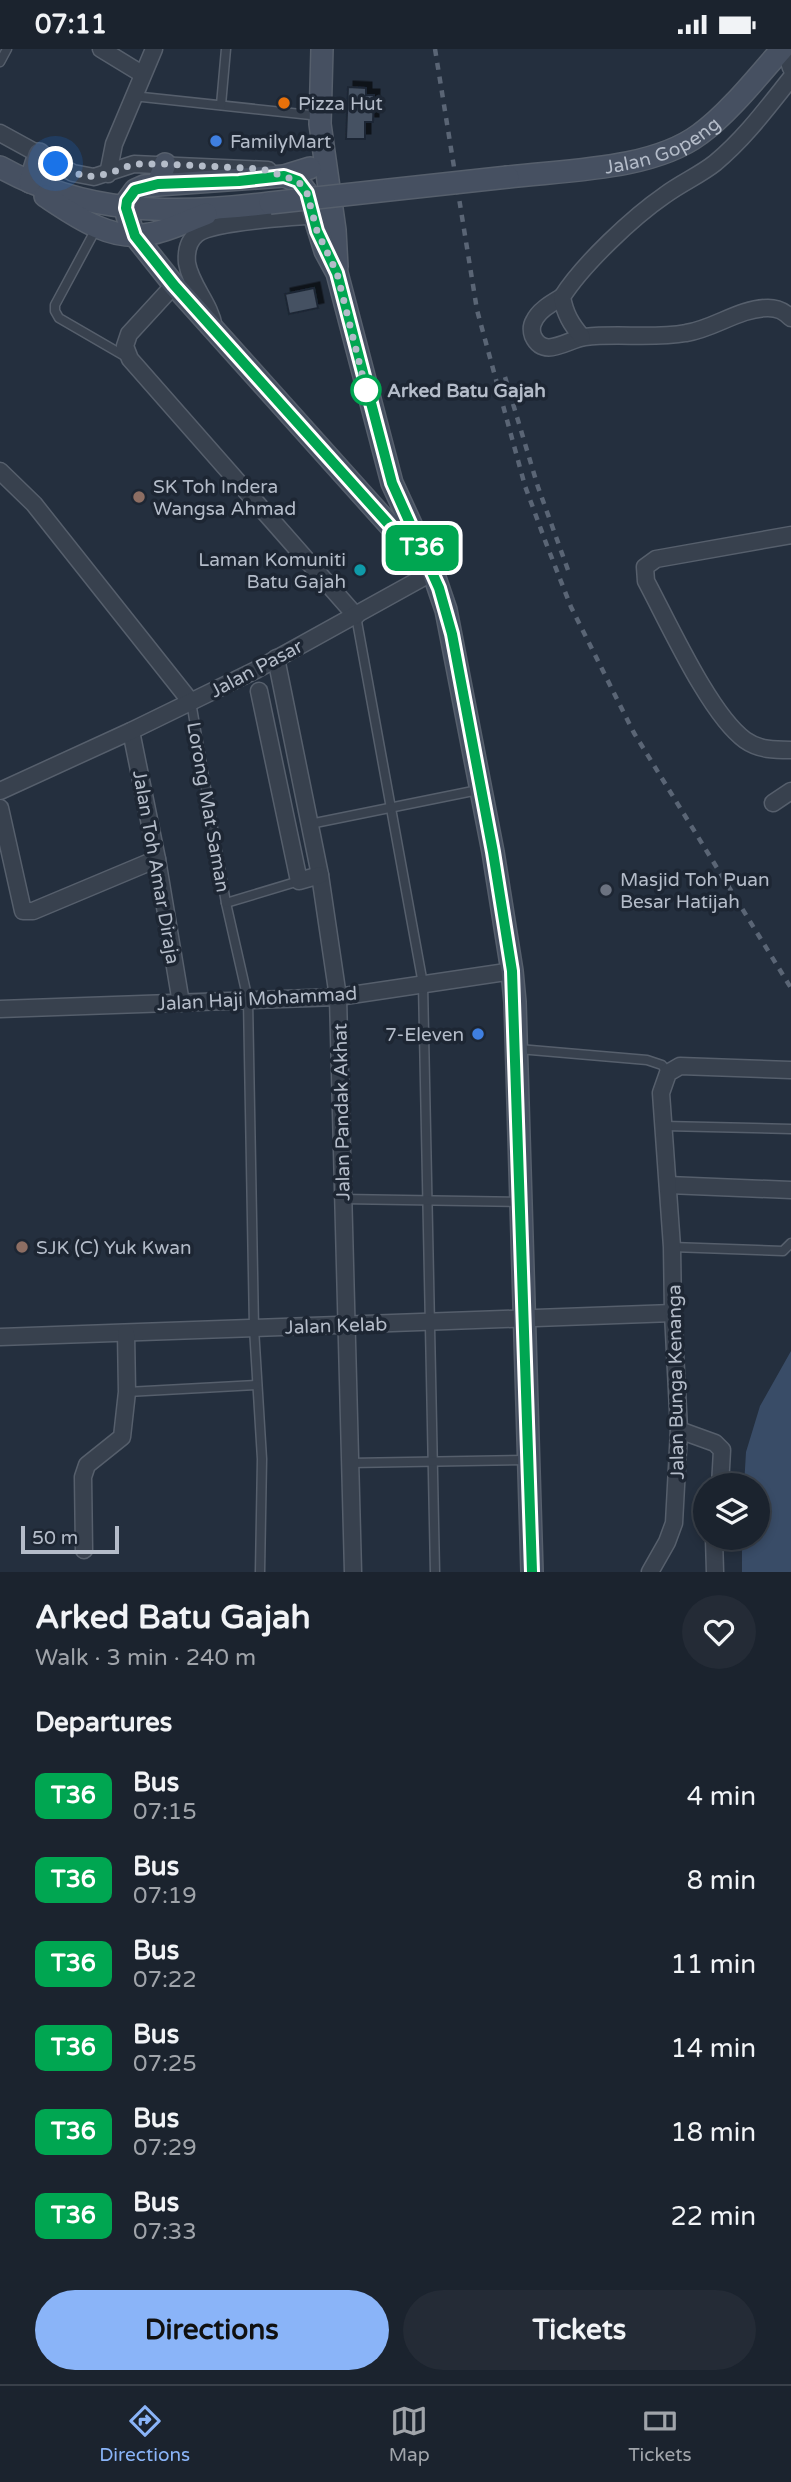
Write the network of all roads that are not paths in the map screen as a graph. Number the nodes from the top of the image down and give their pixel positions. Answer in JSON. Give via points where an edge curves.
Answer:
{"nodes":[{"id":1,"x":7,"y":49,"type":"edge"},
{"id":2,"x":101,"y":49,"type":"edge"},
{"id":3,"x":154,"y":49,"type":"edge"},
{"id":4,"x":226,"y":49,"type":"edge"},
{"id":5,"x":322,"y":49,"type":"edge"},
{"id":6,"x":784,"y":49,"type":"edge"},
{"id":7,"x":0,"y":62,"type":"edge"},
{"id":8,"x":791,"y":68,"type":"edge"},
{"id":9,"x":142,"y":74,"type":"junction"},
{"id":10,"x":791,"y":78,"type":"edge"},
{"id":11,"x":133,"y":96,"type":"junction"},
{"id":12,"x":221,"y":105,"type":"junction"},
{"id":13,"x":320,"y":120,"type":"junction"},
{"id":14,"x":0,"y":133,"type":"edge"},
{"id":15,"x":39,"y":155,"type":"junction"},
{"id":16,"x":0,"y":167,"type":"edge"},
{"id":17,"x":310,"y":168,"type":"junction"},
{"id":18,"x":108,"y":174,"type":"junction"},
{"id":19,"x":162,"y":174,"type":"junction"},
{"id":20,"x":284,"y":176,"type":"junction"},
{"id":21,"x":25,"y":180,"type":"junction"},
{"id":22,"x":126,"y":208,"type":"junction"},
{"id":23,"x":215,"y":210,"type":"junction"},
{"id":24,"x":314,"y":215,"type":"junction"},
{"id":25,"x":97,"y":227,"type":"junction"},
{"id":26,"x":135,"y":236,"type":"junction"},
{"id":27,"x":337,"y":273,"type":"junction"},
{"id":28,"x":174,"y":285,"type":"junction"},
{"id":29,"x":562,"y":297,"type":"junction"},
{"id":30,"x":788,"y":314,"type":"edge"},
{"id":31,"x":215,"y":329,"type":"junction"},
{"id":32,"x":582,"y":337,"type":"junction"},
{"id":33,"x":130,"y":359,"type":"junction"},
{"id":34,"x":0,"y":471,"type":"edge"},
{"id":35,"x":392,"y":483,"type":"junction"},
{"id":36,"x":367,"y":501,"type":"junction"},
{"id":37,"x":791,"y":535,"type":"edge"},
{"id":38,"x":433,"y":572,"type":"junction"},
{"id":39,"x":356,"y":615,"type":"junction"},
{"id":40,"x":276,"y":658,"type":"junction"},
{"id":41,"x":259,"y":691,"type":"dead end"},
{"id":42,"x":191,"y":702,"type":"junction"},
{"id":43,"x":287,"y":712,"type":"junction"},
{"id":44,"x":265,"y":716,"type":"junction"},
{"id":45,"x":131,"y":731,"type":"junction"},
{"id":46,"x":791,"y":750,"type":"edge"},
{"id":47,"x":481,"y":790,"type":"junction"},
{"id":48,"x":0,"y":791,"type":"edge"},
{"id":49,"x":791,"y":791,"type":"edge"},
{"id":50,"x":773,"y":803,"type":"dead end"},
{"id":51,"x":391,"y":807,"type":"junction"},
{"id":52,"x":0,"y":808,"type":"edge"},
{"id":53,"x":310,"y":824,"type":"junction"},
{"id":54,"x":157,"y":859,"type":"junction"},
{"id":55,"x":320,"y":875,"type":"junction"},
{"id":56,"x":299,"y":881,"type":"junction"},
{"id":57,"x":226,"y":902,"type":"junction"},
{"id":58,"x":512,"y":971,"type":"junction"},
{"id":59,"x":423,"y":984,"type":"junction"},
{"id":60,"x":338,"y":997,"type":"junction"},
{"id":61,"x":248,"y":1000,"type":"junction"},
{"id":62,"x":181,"y":1003,"type":"junction"},
{"id":63,"x":0,"y":1009,"type":"edge"},
{"id":64,"x":516,"y":1049,"type":"junction"},
{"id":65,"x":791,"y":1071,"type":"edge"},
{"id":66,"x":668,"y":1073,"type":"junction"},
{"id":67,"x":664,"y":1126,"type":"junction"},
{"id":68,"x":791,"y":1129,"type":"edge"},
{"id":69,"x":668,"y":1185,"type":"junction"},
{"id":70,"x":791,"y":1190,"type":"edge"},
{"id":71,"x":343,"y":1199,"type":"junction"},
{"id":72,"x":428,"y":1201,"type":"junction"},
{"id":73,"x":521,"y":1202,"type":"junction"},
{"id":74,"x":791,"y":1243,"type":"edge"},
{"id":75,"x":673,"y":1247,"type":"junction"},
{"id":76,"x":673,"y":1313,"type":"junction"},
{"id":77,"x":524,"y":1318,"type":"junction"},
{"id":78,"x":431,"y":1322,"type":"junction"},
{"id":79,"x":346,"y":1325,"type":"junction"},
{"id":80,"x":254,"y":1328,"type":"junction"},
{"id":81,"x":126,"y":1333,"type":"junction"},
{"id":82,"x":0,"y":1337,"type":"edge"},
{"id":83,"x":257,"y":1385,"type":"junction"},
{"id":84,"x":127,"y":1392,"type":"junction"},
{"id":85,"x":679,"y":1430,"type":"junction"},
{"id":86,"x":529,"y":1460,"type":"junction"},
{"id":87,"x":433,"y":1462,"type":"junction"},
{"id":88,"x":350,"y":1463,"type":"junction"},
{"id":89,"x":721,"y":1473,"type":"edge"},
{"id":90,"x":84,"y":1550,"type":"dead end"},
{"id":91,"x":714,"y":1550,"type":"edge"},
{"id":92,"x":260,"y":1572,"type":"edge"},
{"id":93,"x":353,"y":1572,"type":"edge"},
{"id":94,"x":435,"y":1572,"type":"edge"},
{"id":95,"x":532,"y":1572,"type":"edge"},
{"id":96,"x":650,"y":1572,"type":"edge"},
{"id":97,"x":715,"y":1572,"type":"edge"}],
"edges":[{"from":1,"to":7,"type":"lane"},
{"from":2,"to":9,"type":"street"},
{"from":3,"to":9,"type":"street"},
{"from":4,"to":12,"type":"lane"},
{"from":5,"to":13,"type":"main road"},
{"from":6,"to":8,"type":"street"},
{"from":6,"to":23,"type":"main road","name":"Jalan Gopeng","bridge":true,"via":[[701,134],[671,152],[640,161]]},
{"from":9,"to":11,"type":"street"},
{"from":10,"to":29,"type":"street","via":[[745,137],[714,164],[635,217],[570,283]]},
{"from":11,"to":12,"type":"lane"},
{"from":11,"to":18,"type":"street"},
{"from":12,"to":13,"type":"lane"},
{"from":13,"to":17,"type":"main road"},
{"from":13,"to":27,"type":"main road"},
{"from":14,"to":15,"type":"street"},
{"from":15,"to":18,"type":"street","via":[[85,177]]},
{"from":15,"to":21,"type":"main road"},
{"from":16,"to":21,"type":"main road"},
{"from":17,"to":20,"type":"main road"},
{"from":17,"to":24,"type":"main road"},
{"from":18,"to":19,"type":"street","via":[[134,164]]},
{"from":19,"to":20,"type":"main road","via":[[239,181]]},
{"from":19,"to":22,"type":"main road","via":[[135,190]]},
{"from":20,"to":24,"type":"main road","via":[[303,186]]},
{"from":21,"to":22,"type":"main road","via":[[69,196]]},
{"from":21,"to":25,"type":"main road"},
{"from":22,"to":23,"type":"main road"},
{"from":22,"to":26,"type":"main road"},
{"from":23,"to":26,"type":"main road"},
{"from":24,"to":27,"type":"main road"},
{"from":24,"to":31,"type":"street","via":[[222,226],[193,238],[187,247],[187,261]]},
{"from":25,"to":26,"type":"main road"},
{"from":25,"to":33,"type":"lane","via":[[55,311],[59,318]]},
{"from":26,"to":28,"type":"main road"},
{"from":27,"to":35,"type":"main road"},
{"from":28,"to":31,"type":"main road"},
{"from":28,"to":33,"type":"street","via":[[129,334],[125,346]]},
{"from":29,"to":32,"type":"street","via":[[570,323]]},
{"from":29,"to":32,"type":"street","via":[[537,315],[532,334],[550,348]]},
{"from":30,"to":32,"type":"street","via":[[768,308],[746,311],[690,333]]},
{"from":31,"to":36,"type":"main road"},
{"from":33,"to":39,"type":"street"},
{"from":34,"to":42,"type":"street","name":"Lorong Mat Saman","via":[[34,505]]},
{"from":35,"to":36,"type":"main road"},
{"from":35,"to":38,"type":"main road"},
{"from":36,"to":38,"type":"main road"},
{"from":37,"to":46,"type":"street","via":[[656,559],[645,567],[646,581],[725,721],[746,741],[767,750]]},
{"from":38,"to":39,"type":"street","name":"Jalan Pasar"},
{"from":38,"to":47,"type":"main road","via":[[452,634]]},
{"from":39,"to":40,"type":"street","name":"Jalan Pasar"},
{"from":39,"to":51,"type":"lane"},
{"from":40,"to":42,"type":"street","name":"Jalan Pasar"},
{"from":40,"to":43,"type":"street","name":"Jalan Pandak Akhat"},
{"from":41,"to":44,"type":"street"},
{"from":42,"to":45,"type":"street","name":"Jalan Pasar"},
{"from":42,"to":57,"type":"lane","name":"Lorong Mat Saman"},
{"from":43,"to":44,"type":"street"},
{"from":43,"to":53,"type":"street","name":"Jalan Pandak Akhat"},
{"from":44,"to":56,"type":"street"},
{"from":45,"to":48,"type":"street","name":"Jalan Pasar"},
{"from":45,"to":54,"type":"street","name":"Jalan Toh Amar Diraja"},
{"from":47,"to":51,"type":"lane"},
{"from":47,"to":58,"type":"main road"},
{"from":49,"to":50,"type":"street"},
{"from":51,"to":53,"type":"lane"},
{"from":51,"to":59,"type":"lane"},
{"from":52,"to":54,"type":"street","via":[[23,911],[33,911]]},
{"from":53,"to":55,"type":"street","name":"Jalan Pandak Akhat"},
{"from":54,"to":62,"type":"street","name":"Jalan Toh Amar Diraja"},
{"from":55,"to":56,"type":"street"},
{"from":55,"to":60,"type":"street","name":"Jalan Pandak Akhat"},
{"from":56,"to":57,"type":"lane"},
{"from":57,"to":61,"type":"lane","name":"Lorong Mat Saman"},
{"from":58,"to":59,"type":"street","name":"Jalan Haji Mohammad"},
{"from":58,"to":64,"type":"main road"},
{"from":59,"to":60,"type":"street","name":"Jalan Haji Mohammad"},
{"from":59,"to":72,"type":"lane"},
{"from":60,"to":61,"type":"street","name":"Jalan Haji Mohammad"},
{"from":60,"to":71,"type":"street","name":"Jalan Pandak Akhat"},
{"from":61,"to":62,"type":"street","name":"Jalan Haji Mohammad"},
{"from":61,"to":80,"type":"lane","name":"Lorong Mat Saman"},
{"from":62,"to":63,"type":"street","name":"Jalan Haji Mohammad"},
{"from":64,"to":66,"type":"lane","via":[[647,1060],[662,1065]]},
{"from":64,"to":73,"type":"main road"},
{"from":65,"to":66,"type":"street","via":[[680,1066]]},
{"from":66,"to":67,"type":"street","name":"Jalan Bunga Kenanga","via":[[661,1093]]},
{"from":67,"to":68,"type":"lane"},
{"from":67,"to":69,"type":"street","name":"Jalan Bunga Kenanga"},
{"from":69,"to":70,"type":"street"},
{"from":69,"to":75,"type":"street","name":"Jalan Bunga Kenanga"},
{"from":71,"to":72,"type":"lane"},
{"from":71,"to":79,"type":"street","name":"Jalan Pandak Akhat"},
{"from":72,"to":73,"type":"lane"},
{"from":72,"to":78,"type":"lane"},
{"from":73,"to":77,"type":"main road"},
{"from":74,"to":75,"type":"lane","via":[[783,1251]]},
{"from":75,"to":76,"type":"street","name":"Jalan Bunga Kenanga"},
{"from":76,"to":77,"type":"street","name":"Jalan Kelab"},
{"from":76,"to":85,"type":"street","name":"Jalan Bunga Kenanga"},
{"from":77,"to":78,"type":"street","name":"Jalan Kelab"},
{"from":77,"to":86,"type":"main road"},
{"from":78,"to":79,"type":"street","name":"Jalan Kelab"},
{"from":78,"to":87,"type":"lane"},
{"from":79,"to":80,"type":"street","name":"Jalan Kelab"},
{"from":79,"to":88,"type":"street","name":"Jalan Pandak Akhat"},
{"from":80,"to":81,"type":"street","name":"Jalan Kelab"},
{"from":80,"to":83,"type":"lane","name":"Lorong Mat Saman"},
{"from":81,"to":82,"type":"street","name":"Jalan Kelab"},
{"from":81,"to":84,"type":"street"},
{"from":83,"to":84,"type":"lane"},
{"from":83,"to":92,"type":"lane","name":"Lorong Mat Saman","via":[[262,1459]]},
{"from":84,"to":90,"type":"street","via":[[122,1437],[87,1465],[83,1477]]},
{"from":85,"to":89,"type":"street","via":[[722,1450]]},
{"from":85,"to":96,"type":"street","name":"Jalan Bunga Kenanga","via":[[674,1523]]},
{"from":86,"to":87,"type":"lane"},
{"from":86,"to":95,"type":"main road"},
{"from":87,"to":88,"type":"lane"},
{"from":87,"to":94,"type":"lane"},
{"from":88,"to":93,"type":"street","name":"Jalan Pandak Akhat"},
{"from":91,"to":97,"type":"street"}]}
